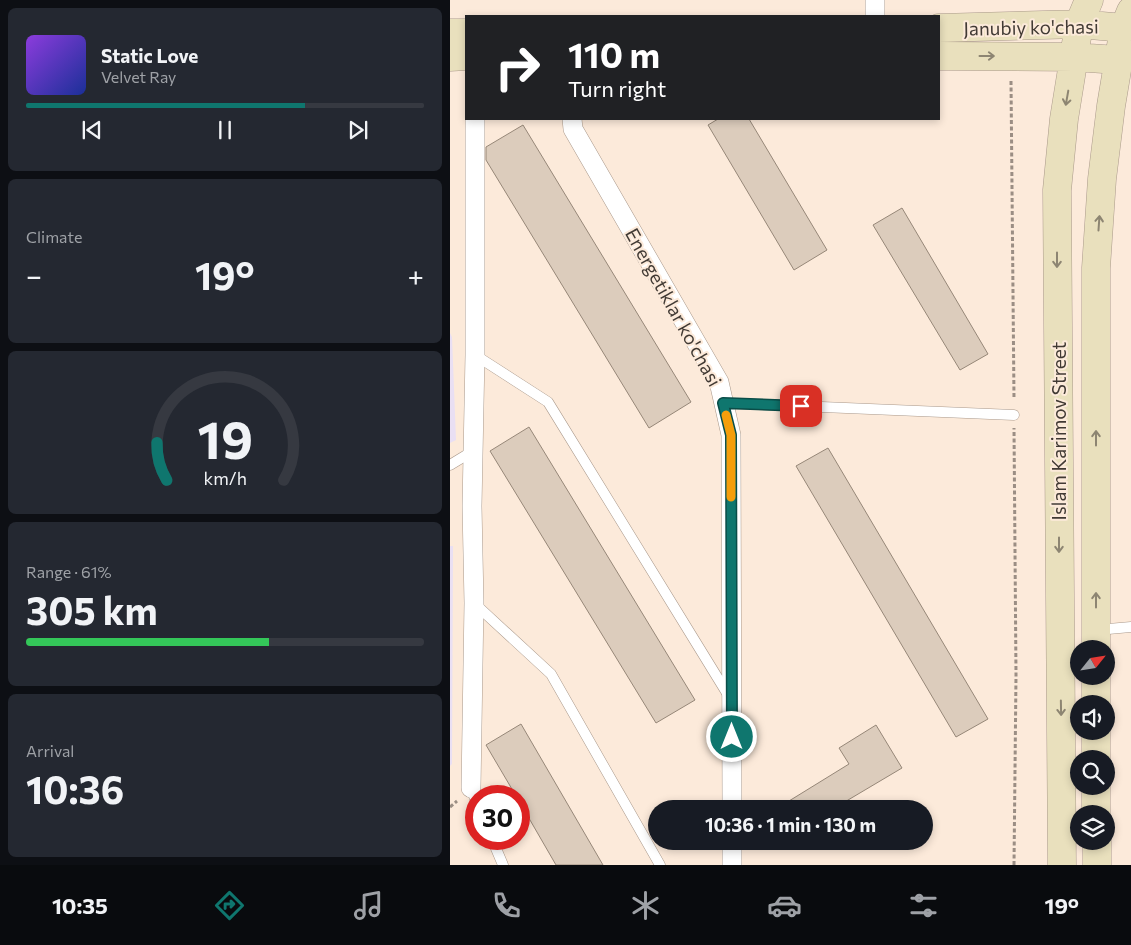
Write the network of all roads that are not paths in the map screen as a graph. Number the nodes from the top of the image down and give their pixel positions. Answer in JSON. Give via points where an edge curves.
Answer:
{"nodes":[{"id":1,"x":875,"y":0,"type":"edge"},
{"id":2,"x":1084,"y":12,"type":"edge"},
{"id":3,"x":875,"y":15,"type":"edge"},
{"id":4,"x":1127,"y":19,"type":"edge"},
{"id":5,"x":940,"y":28,"type":"edge"},
{"id":6,"x":450,"y":33,"type":"edge"},
{"id":7,"x":465,"y":33,"type":"edge"},
{"id":8,"x":465,"y":56,"type":"edge"},
{"id":9,"x":940,"y":56,"type":"edge"},
{"id":10,"x":450,"y":57,"type":"edge"},
{"id":11,"x":1074,"y":57,"type":"junction"},
{"id":12,"x":1118,"y":60,"type":"junction"},
{"id":13,"x":476,"y":120,"type":"edge"},
{"id":14,"x":572,"y":120,"type":"edge"},
{"id":15,"x":474,"y":355,"type":"junction"},
{"id":16,"x":723,"y":403,"type":"junction"},
{"id":17,"x":1014,"y":416,"type":"road end"},
{"id":18,"x":473,"y":451,"type":"junction"},
{"id":19,"x":450,"y":465,"type":"edge"},
{"id":20,"x":474,"y":603,"type":"junction"},
{"id":21,"x":1131,"y":627,"type":"edge"},
{"id":22,"x":1096,"y":640,"type":"edge"},
{"id":23,"x":732,"y":701,"type":"junction"},
{"id":24,"x":474,"y":785,"type":"edge"},
{"id":25,"x":732,"y":800,"type":"edge"},
{"id":26,"x":497,"y":850,"type":"edge"},
{"id":27,"x":732,"y":850,"type":"edge"},
{"id":28,"x":1096,"y":850,"type":"edge"},
{"id":29,"x":503,"y":865,"type":"edge"},
{"id":30,"x":660,"y":865,"type":"edge"},
{"id":31,"x":732,"y":865,"type":"edge"},
{"id":32,"x":1062,"y":865,"type":"edge"},
{"id":33,"x":1096,"y":865,"type":"edge"}],
"edges":[{"from":1,"to":3,"type":"street"},
{"from":2,"to":4,"type":"main road","name":"Janubiy ko'chasi"},
{"from":2,"to":5,"type":"main road","name":"Janubiy ko'chasi"},
{"from":2,"to":11,"type":"main road","name":"Islam Karimov Street"},
{"from":4,"to":12,"type":"main road","name":"Islam Karimov Street"},
{"from":6,"to":7,"type":"main road"},
{"from":8,"to":10,"type":"main road"},
{"from":9,"to":11,"type":"main road","name":"Janubiy ko'chasi","one_way":true},
{"from":11,"to":12,"type":"main road","name":"Janubiy ko'chasi"},
{"from":11,"to":32,"type":"main road","name":"Islam Karimov Street","one_way":true,"via":[[1057,190]]},
{"from":22,"to":12,"type":"main road","name":"Islam Karimov Street","one_way":true,"via":[[1096,268],[1102,179]]},
{"from":13,"to":15,"type":"street"},
{"from":14,"to":16,"type":"street","name":"Energetiklar ko'chasi","via":[[573,129],[719,382]]},
{"from":15,"to":18,"type":"street"},
{"from":15,"to":23,"type":"lane","via":[[548,402]]},
{"from":16,"to":17,"type":"lane"},
{"from":16,"to":23,"type":"street","name":"Energetiklar ko'chasi","via":[[731,435]]},
{"from":18,"to":19,"type":"lane"},
{"from":18,"to":20,"type":"street"},
{"from":20,"to":24,"type":"street"},
{"from":20,"to":30,"type":"lane","via":[[551,674]]},
{"from":21,"to":22,"type":"lane"},
{"from":23,"to":25,"type":"street","name":"Energetiklar ko'chasi"},
{"from":26,"to":29,"type":"lane"},
{"from":27,"to":31,"type":"street"},
{"from":28,"to":33,"type":"main road"}]}
